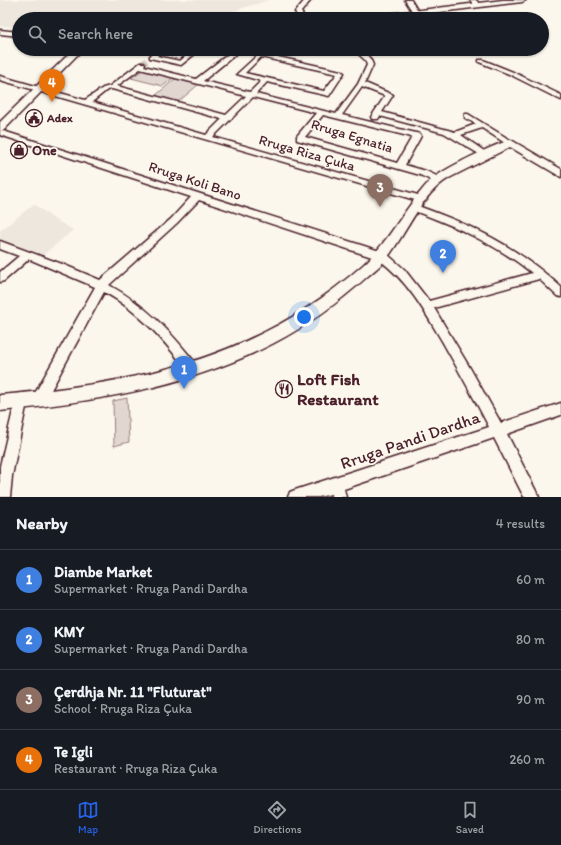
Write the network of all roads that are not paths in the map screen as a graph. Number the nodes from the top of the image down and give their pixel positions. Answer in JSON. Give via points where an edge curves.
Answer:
{"nodes":[{"id":1,"x":308,"y":0,"type":"edge"},
{"id":2,"x":408,"y":0,"type":"edge"},
{"id":3,"x":522,"y":0,"type":"edge"},
{"id":4,"x":475,"y":3,"type":"edge"},
{"id":5,"x":298,"y":12,"type":"edge"},
{"id":6,"x":415,"y":12,"type":"edge"},
{"id":7,"x":422,"y":12,"type":"edge"},
{"id":8,"x":0,"y":32,"type":"edge"},
{"id":9,"x":12,"y":33,"type":"edge"},
{"id":10,"x":72,"y":56,"type":"edge"},
{"id":11,"x":153,"y":56,"type":"edge"},
{"id":12,"x":190,"y":56,"type":"edge"},
{"id":13,"x":230,"y":56,"type":"edge"},
{"id":14,"x":259,"y":56,"type":"edge"},
{"id":15,"x":264,"y":56,"type":"edge"},
{"id":16,"x":364,"y":56,"type":"edge"},
{"id":17,"x":481,"y":61,"type":"dead end"},
{"id":18,"x":0,"y":78,"type":"edge"},
{"id":19,"x":266,"y":80,"type":"junction"},
{"id":20,"x":198,"y":81,"type":"junction"},
{"id":21,"x":361,"y":84,"type":"junction"},
{"id":22,"x":112,"y":86,"type":"junction"},
{"id":23,"x":38,"y":89,"type":"junction"},
{"id":24,"x":252,"y":94,"type":"junction"},
{"id":25,"x":561,"y":98,"type":"edge"},
{"id":26,"x":86,"y":103,"type":"junction"},
{"id":27,"x":321,"y":112,"type":"junction"},
{"id":28,"x":378,"y":113,"type":"junction"},
{"id":29,"x":338,"y":116,"type":"junction"},
{"id":30,"x":468,"y":116,"type":"dead end"},
{"id":31,"x":228,"y":118,"type":"junction"},
{"id":32,"x":371,"y":124,"type":"junction"},
{"id":33,"x":482,"y":125,"type":"junction"},
{"id":34,"x":0,"y":128,"type":"edge"},
{"id":35,"x":0,"y":132,"type":"edge"},
{"id":36,"x":456,"y":135,"type":"junction"},
{"id":37,"x":208,"y":138,"type":"junction"},
{"id":38,"x":511,"y":144,"type":"junction"},
{"id":39,"x":484,"y":155,"type":"junction"},
{"id":40,"x":400,"y":166,"type":"junction"},
{"id":41,"x":561,"y":174,"type":"edge"},
{"id":42,"x":438,"y":180,"type":"junction"},
{"id":43,"x":198,"y":196,"type":"junction"},
{"id":44,"x":419,"y":204,"type":"junction"},
{"id":45,"x":0,"y":245,"type":"edge"},
{"id":46,"x":27,"y":255,"type":"junction"},
{"id":47,"x":382,"y":256,"type":"junction"},
{"id":48,"x":540,"y":275,"type":"junction"},
{"id":49,"x":0,"y":278,"type":"edge"},
{"id":50,"x":102,"y":285,"type":"junction"},
{"id":51,"x":561,"y":293,"type":"edge"},
{"id":52,"x":427,"y":306,"type":"junction"},
{"id":53,"x":193,"y":369,"type":"junction"},
{"id":54,"x":39,"y":399,"type":"junction"},
{"id":55,"x":21,"y":402,"type":"junction"},
{"id":56,"x":0,"y":403,"type":"edge"},
{"id":57,"x":561,"y":409,"type":"edge"},
{"id":58,"x":498,"y":430,"type":"junction"},
{"id":59,"x":337,"y":491,"type":"edge"},
{"id":60,"x":3,"y":497,"type":"edge"},
{"id":61,"x":294,"y":497,"type":"edge"},
{"id":62,"x":532,"y":497,"type":"edge"}],
"edges":[{"from":1,"to":5,"type":"street"},
{"from":2,"to":6,"type":"street"},
{"from":3,"to":4,"type":"main road"},
{"from":4,"to":7,"type":"main road"},
{"from":8,"to":9,"type":"street"},
{"from":10,"to":23,"type":"main road"},
{"from":11,"to":12,"type":"street","via":[[151,58],[181,63]]},
{"from":13,"to":20,"type":"street"},
{"from":14,"to":19,"type":"street","via":[[240,74]]},
{"from":15,"to":19,"type":"street","via":[[341,73],[326,94]]},
{"from":16,"to":21,"type":"street","via":[[370,62]]},
{"from":17,"to":25,"type":"street"},
{"from":18,"to":23,"type":"street","name":"Rruga Riza Çuka"},
{"from":19,"to":24,"type":"street"},
{"from":20,"to":22,"type":"street","name":"Rruga Egnatia","via":[[141,66]]},
{"from":20,"to":24,"type":"street","name":"Rruga Egnatia"},
{"from":21,"to":28,"type":"street","via":[[389,95]]},
{"from":21,"to":29,"type":"street"},
{"from":22,"to":26,"type":"street"},
{"from":22,"to":31,"type":"street"},
{"from":23,"to":26,"type":"street","name":"Rruga Riza Çuka"},
{"from":23,"to":34,"type":"main road"},
{"from":24,"to":27,"type":"street","name":"Rruga Egnatia"},
{"from":24,"to":31,"type":"street"},
{"from":26,"to":37,"type":"street","name":"Rruga Riza Çuka"},
{"from":27,"to":29,"type":"street","name":"Rruga Egnatia"},
{"from":27,"to":40,"type":"street","name":"Rruga Egnatia","via":[[300,138]]},
{"from":28,"to":32,"type":"street"},
{"from":28,"to":36,"type":"street"},
{"from":29,"to":32,"type":"street","name":"Rruga Egnatia"},
{"from":30,"to":33,"type":"street"},
{"from":31,"to":37,"type":"street"},
{"from":32,"to":40,"type":"street","name":"Rruga Egnatia","via":[[417,136]]},
{"from":33,"to":36,"type":"street"},
{"from":33,"to":38,"type":"street"},
{"from":35,"to":43,"type":"street","name":"Rruga Koli Bano"},
{"from":36,"to":39,"type":"street"},
{"from":37,"to":44,"type":"street","name":"Rruga Riza Çuka"},
{"from":38,"to":39,"type":"street"},
{"from":38,"to":41,"type":"street"},
{"from":39,"to":42,"type":"street"},
{"from":40,"to":42,"type":"street","name":"Rruga Egnatia"},
{"from":42,"to":44,"type":"street"},
{"from":43,"to":47,"type":"street","name":"Rruga Koli Bano"},
{"from":43,"to":50,"type":"street","via":[[174,221]]},
{"from":44,"to":47,"type":"street"},
{"from":44,"to":48,"type":"street","via":[[496,243],[519,257]]},
{"from":45,"to":46,"type":"street"},
{"from":46,"to":49,"type":"street"},
{"from":46,"to":50,"type":"street"},
{"from":47,"to":52,"type":"street","name":"Rruga Pandi Dardha","via":[[409,279]]},
{"from":47,"to":53,"type":"street","via":[[350,285],[294,324],[238,353]]},
{"from":48,"to":51,"type":"street"},
{"from":48,"to":52,"type":"street"},
{"from":50,"to":53,"type":"street","via":[[149,318],[170,339]]},
{"from":50,"to":54,"type":"street"},
{"from":52,"to":58,"type":"street","name":"Rruga Pandi Dardha"},
{"from":53,"to":54,"type":"street","via":[[114,389]]},
{"from":54,"to":55,"type":"street"},
{"from":55,"to":56,"type":"street"},
{"from":55,"to":60,"type":"street"},
{"from":57,"to":58,"type":"street","name":"Rruga Pandi Dardha"},
{"from":58,"to":59,"type":"street","name":"Rruga Pandi Dardha"},
{"from":58,"to":62,"type":"street","name":"Rruga Pandi Dardha"},
{"from":59,"to":61,"type":"street","name":"Rruga Pandi Dardha"}]}
